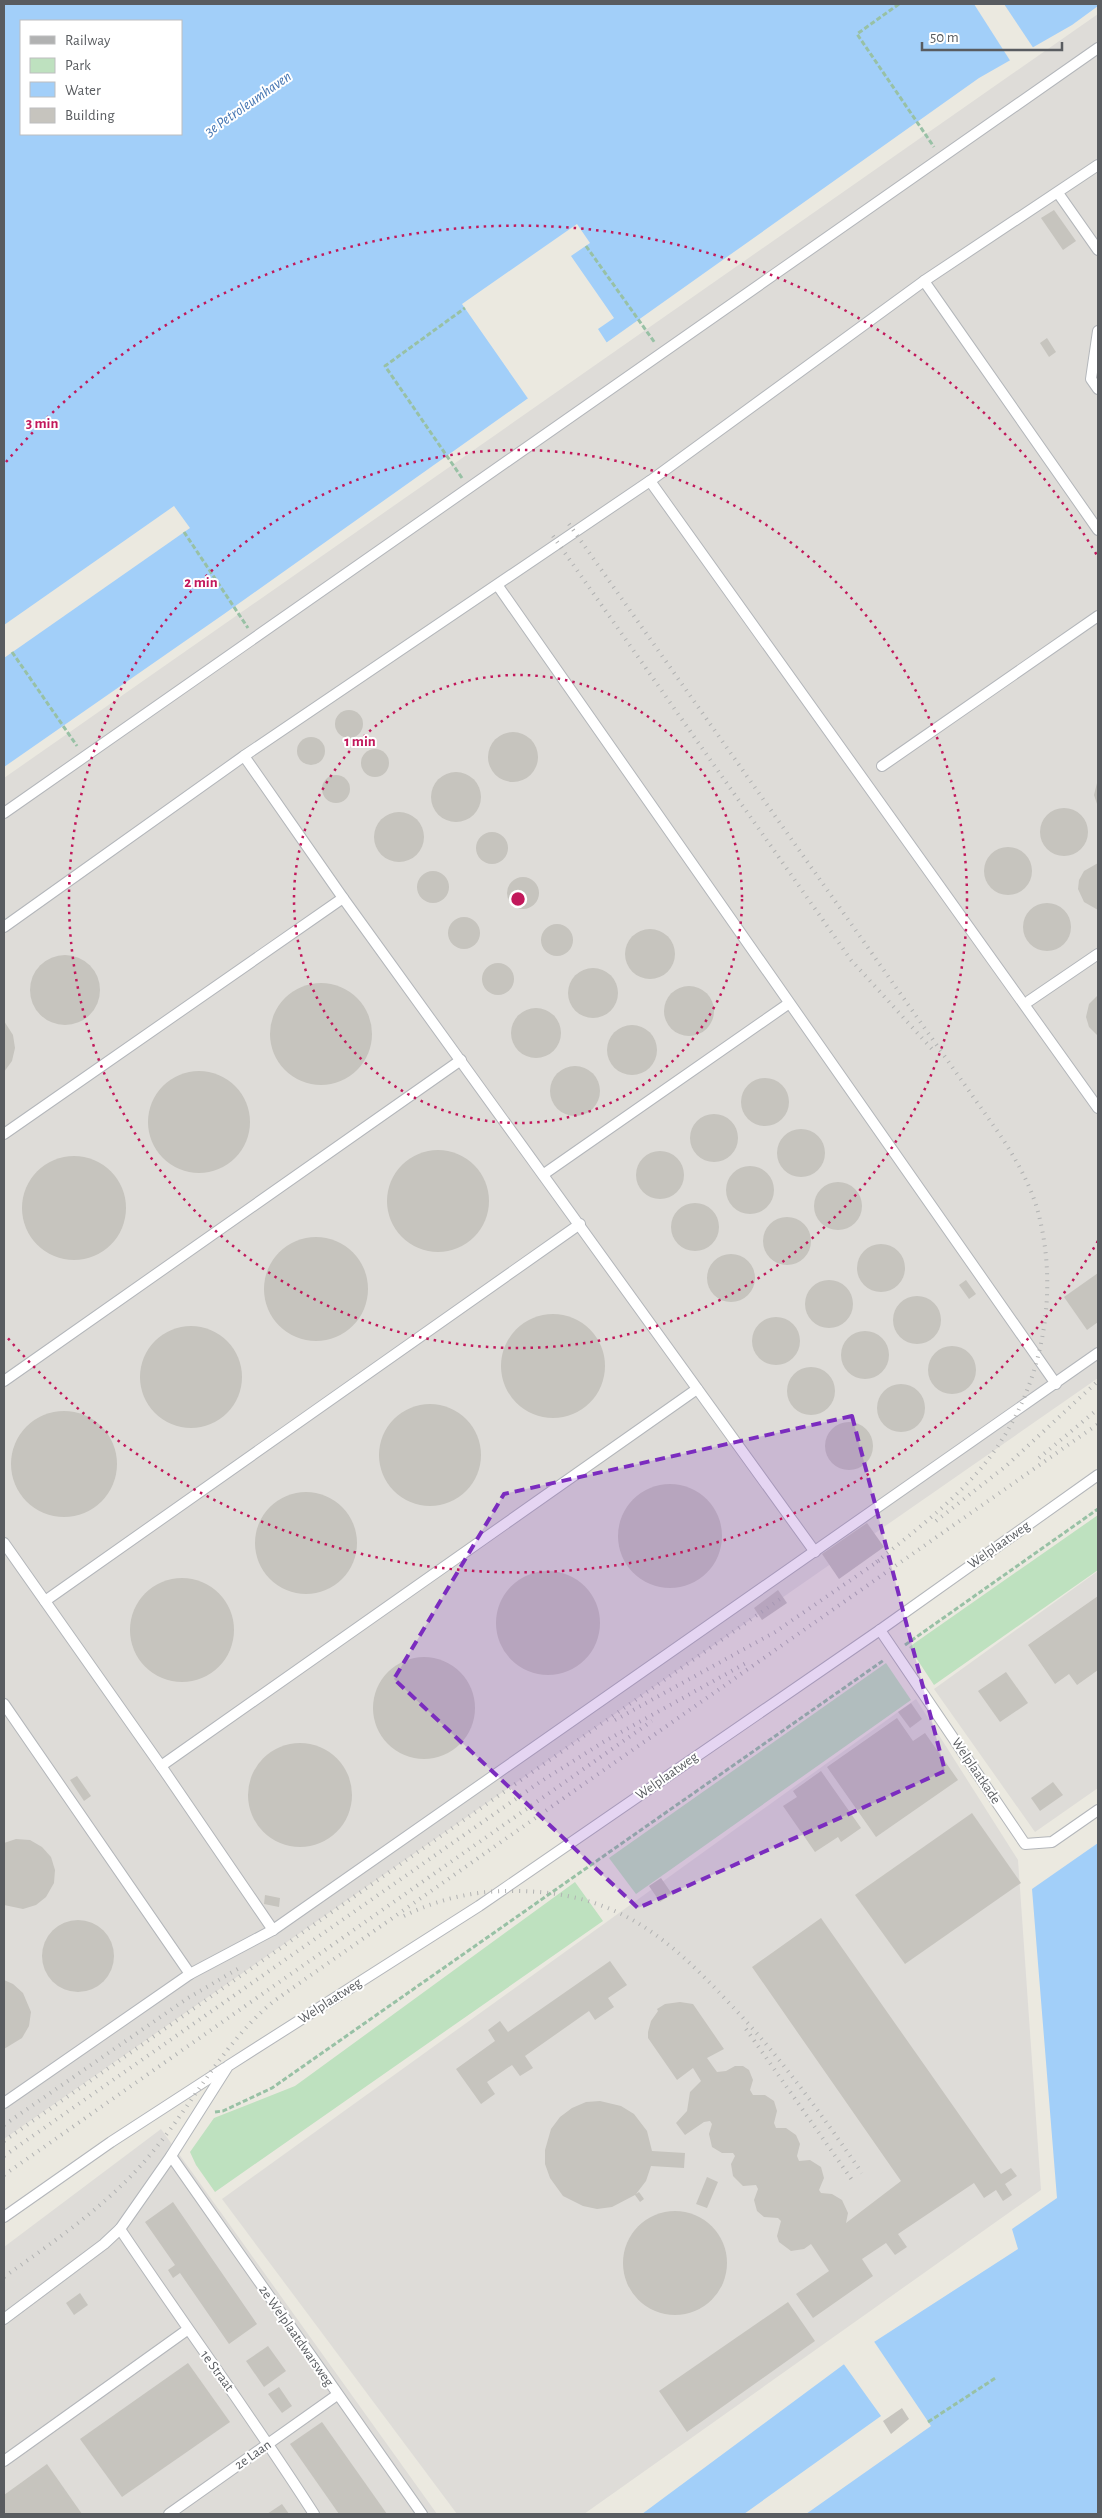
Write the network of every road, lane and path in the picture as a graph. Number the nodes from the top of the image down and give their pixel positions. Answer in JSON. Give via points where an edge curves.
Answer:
{"nodes":[{"id":1,"x":899,"y":4,"type":"edge"},
{"id":2,"x":1098,"y":48,"type":"edge"},
{"id":3,"x":941,"y":157,"type":"junction"},
{"id":4,"x":1098,"y":165,"type":"edge"},
{"id":5,"x":1058,"y":193,"type":"junction"},
{"id":6,"x":586,"y":246,"type":"dead end"},
{"id":7,"x":1098,"y":250,"type":"edge"},
{"id":8,"x":924,"y":281,"type":"junction"},
{"id":9,"x":465,"y":308,"type":"dead end"},
{"id":10,"x":1098,"y":331,"type":"edge"},
{"id":11,"x":655,"y":344,"type":"dead end"},
{"id":12,"x":1098,"y":388,"type":"edge"},
{"id":13,"x":650,"y":481,"type":"junction"},
{"id":14,"x":468,"y":486,"type":"junction"},
{"id":15,"x":1098,"y":530,"type":"edge"},
{"id":16,"x":184,"y":532,"type":"dead end"},
{"id":17,"x":498,"y":586,"type":"junction"},
{"id":18,"x":1098,"y":616,"type":"edge"},
{"id":19,"x":255,"y":639,"type":"junction"},
{"id":20,"x":12,"y":652,"type":"dead end"},
{"id":21,"x":244,"y":756,"type":"junction"},
{"id":22,"x":85,"y":757,"type":"junction"},
{"id":23,"x":882,"y":766,"type":"dead end"},
{"id":24,"x":4,"y":814,"type":"edge"},
{"id":25,"x":343,"y":898,"type":"junction"},
{"id":26,"x":4,"y":927,"type":"edge"},
{"id":27,"x":1098,"y":954,"type":"edge"},
{"id":28,"x":1029,"y":1001,"type":"dead end"},
{"id":29,"x":788,"y":1004,"type":"junction"},
{"id":30,"x":462,"y":1060,"type":"junction"},
{"id":31,"x":1098,"y":1108,"type":"edge"},
{"id":32,"x":4,"y":1134,"type":"edge"},
{"id":33,"x":544,"y":1174,"type":"junction"},
{"id":34,"x":580,"y":1224,"type":"junction"},
{"id":35,"x":1098,"y":1353,"type":"edge"},
{"id":36,"x":4,"y":1381,"type":"edge"},
{"id":37,"x":1056,"y":1384,"type":"junction"},
{"id":38,"x":697,"y":1389,"type":"junction"},
{"id":39,"x":1098,"y":1475,"type":"edge"},
{"id":40,"x":1098,"y":1509,"type":"edge"},
{"id":41,"x":4,"y":1543,"type":"edge"},
{"id":42,"x":815,"y":1552,"type":"junction"},
{"id":43,"x":45,"y":1601,"type":"junction"},
{"id":44,"x":880,"y":1630,"type":"junction"},
{"id":45,"x":895,"y":1652,"type":"junction"},
{"id":46,"x":4,"y":1704,"type":"edge"},
{"id":47,"x":161,"y":1766,"type":"junction"},
{"id":48,"x":1098,"y":1810,"type":"edge"},
{"id":49,"x":273,"y":1930,"type":"junction"},
{"id":50,"x":190,"y":1974,"type":"junction"},
{"id":51,"x":228,"y":2066,"type":"junction"},
{"id":52,"x":4,"y":2103,"type":"edge"},
{"id":53,"x":197,"y":2115,"type":"junction"},
{"id":54,"x":171,"y":2156,"type":"junction"},
{"id":55,"x":4,"y":2217,"type":"edge"},
{"id":56,"x":120,"y":2229,"type":"junction"},
{"id":57,"x":4,"y":2319,"type":"edge"},
{"id":58,"x":188,"y":2330,"type":"junction"},
{"id":59,"x":997,"y":2377,"type":"dead end"},
{"id":60,"x":337,"y":2395,"type":"junction"},
{"id":61,"x":928,"y":2422,"type":"dead end"},
{"id":62,"x":269,"y":2444,"type":"junction"},
{"id":63,"x":4,"y":2461,"type":"edge"},
{"id":64,"x":169,"y":2514,"type":"edge"},
{"id":65,"x":314,"y":2514,"type":"edge"},
{"id":66,"x":422,"y":2514,"type":"edge"}],
"edges":[{"from":1,"to":3,"type":"path","via":[[857,34]]},
{"from":2,"to":3,"type":"lane"},
{"from":3,"to":14,"type":"lane"},
{"from":4,"to":5,"type":"lane"},
{"from":5,"to":7,"type":"lane"},
{"from":5,"to":8,"type":"lane"},
{"from":6,"to":11,"type":"path"},
{"from":8,"to":13,"type":"lane"},
{"from":8,"to":15,"type":"lane"},
{"from":9,"to":14,"type":"path","via":[[385,366]]},
{"from":10,"to":12,"type":"lane","via":[[1091,378]]},
{"from":13,"to":17,"type":"lane"},
{"from":13,"to":31,"type":"lane"},
{"from":14,"to":19,"type":"lane"},
{"from":16,"to":19,"type":"path"},
{"from":17,"to":21,"type":"lane"},
{"from":17,"to":29,"type":"lane"},
{"from":18,"to":23,"type":"lane"},
{"from":19,"to":22,"type":"lane"},
{"from":20,"to":22,"type":"path"},
{"from":21,"to":25,"type":"lane"},
{"from":21,"to":26,"type":"lane"},
{"from":22,"to":24,"type":"lane"},
{"from":25,"to":30,"type":"lane"},
{"from":25,"to":32,"type":"lane"},
{"from":27,"to":28,"type":"lane"},
{"from":29,"to":33,"type":"lane"},
{"from":29,"to":37,"type":"lane"},
{"from":30,"to":33,"type":"lane"},
{"from":30,"to":36,"type":"lane"},
{"from":33,"to":34,"type":"lane"},
{"from":34,"to":38,"type":"lane"},
{"from":34,"to":43,"type":"lane"},
{"from":35,"to":37,"type":"lane"},
{"from":37,"to":42,"type":"lane"},
{"from":38,"to":42,"type":"lane"},
{"from":38,"to":47,"type":"lane"},
{"from":39,"to":44,"type":"lane","name":"Welplaatweg"},
{"from":40,"to":45,"type":"path"},
{"from":41,"to":43,"type":"lane"},
{"from":42,"to":49,"type":"lane"},
{"from":43,"to":47,"type":"lane"},
{"from":44,"to":45,"type":"lane","name":"Welplaatkade"},
{"from":44,"to":51,"type":"lane","name":"Welplaatweg","via":[[478,1906]]},
{"from":45,"to":48,"type":"lane","name":"Welplaatkade","via":[[1025,1844],[1052,1842]]},
{"from":45,"to":53,"type":"path","via":[[272,2088],[223,2111]]},
{"from":46,"to":50,"type":"lane"},
{"from":47,"to":49,"type":"lane"},
{"from":49,"to":50,"type":"lane"},
{"from":50,"to":52,"type":"lane"},
{"from":51,"to":53,"type":"lane","name":"Welplaatweg"},
{"from":51,"to":55,"type":"lane","name":"Welplaatweg"},
{"from":53,"to":54,"type":"lane","name":"Welplaatweg"},
{"from":54,"to":56,"type":"lane","name":"Welplaatweg"},
{"from":54,"to":60,"type":"lane","name":"2e Welplaatdwarsweg"},
{"from":56,"to":57,"type":"lane","name":"Welplaatweg"},
{"from":56,"to":58,"type":"lane","name":"1e Straat"},
{"from":58,"to":62,"type":"lane","name":"1e Straat"},
{"from":58,"to":63,"type":"lane"},
{"from":59,"to":61,"type":"path"},
{"from":60,"to":62,"type":"lane","name":"2e Laan"},
{"from":60,"to":66,"type":"lane","name":"2e Welplaatdwarsweg"},
{"from":62,"to":64,"type":"lane","name":"2e Laan"},
{"from":62,"to":65,"type":"lane","name":"1e Straat"}]}
